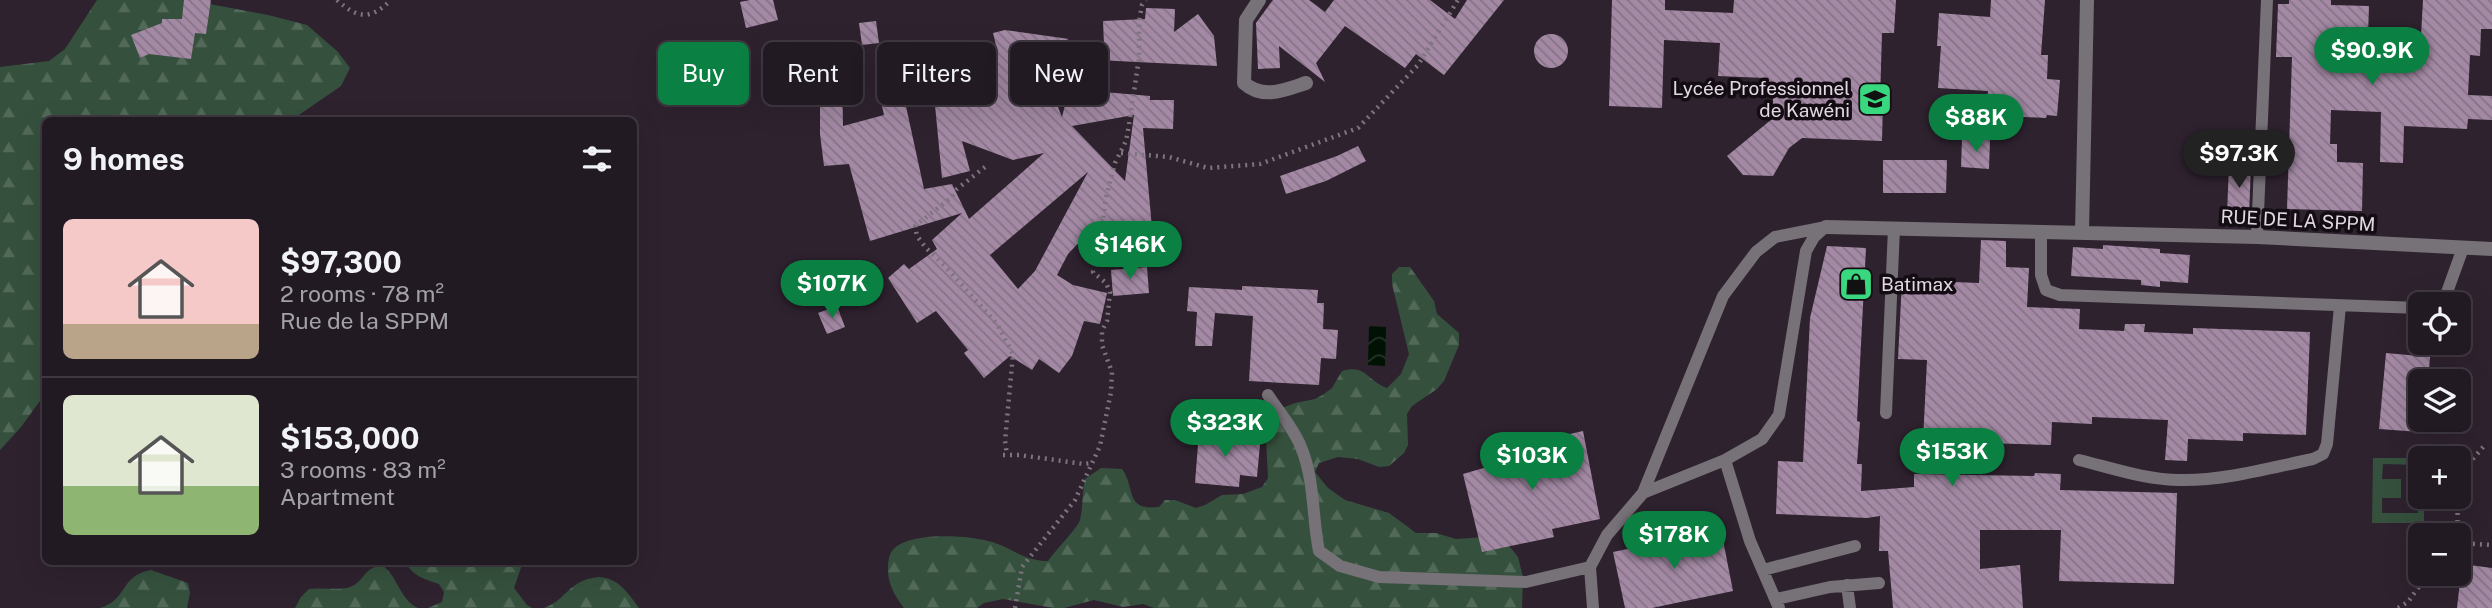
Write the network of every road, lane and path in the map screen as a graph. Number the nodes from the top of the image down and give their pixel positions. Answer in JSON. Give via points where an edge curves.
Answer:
{"nodes":[{"id":1,"x":337,"y":0,"type":"edge"},
{"id":2,"x":391,"y":0,"type":"edge"},
{"id":3,"x":1146,"y":0,"type":"edge"},
{"id":4,"x":1259,"y":0,"type":"edge"},
{"id":5,"x":1458,"y":0,"type":"edge"},
{"id":6,"x":2087,"y":0,"type":"edge"},
{"id":7,"x":2267,"y":0,"type":"edge"},
{"id":8,"x":1307,"y":83,"type":"dead end"},
{"id":9,"x":1121,"y":153,"type":"junction"},
{"id":10,"x":985,"y":167,"type":"dead end"},
{"id":11,"x":1825,"y":227,"type":"junction"},
{"id":12,"x":1894,"y":228,"type":"junction"},
{"id":13,"x":2041,"y":231,"type":"junction"},
{"id":14,"x":2082,"y":232,"type":"junction"},
{"id":15,"x":2257,"y":237,"type":"junction"},
{"id":16,"x":2463,"y":248,"type":"junction"},
{"id":17,"x":2492,"y":249,"type":"edge"},
{"id":18,"x":2447,"y":292,"type":"edge"},
{"id":19,"x":2340,"y":306,"type":"junction"},
{"id":20,"x":2408,"y":308,"type":"edge"},
{"id":21,"x":1268,"y":395,"type":"dead end"},
{"id":22,"x":1886,"y":413,"type":"dead end"},
{"id":23,"x":2484,"y":446,"type":"dead end"},
{"id":24,"x":1725,"y":460,"type":"junction"},
{"id":25,"x":2079,"y":460,"type":"dead end"},
{"id":26,"x":2471,"y":461,"type":"edge"},
{"id":27,"x":1092,"y":463,"type":"junction"},
{"id":28,"x":1643,"y":493,"type":"junction"},
{"id":29,"x":2471,"y":544,"type":"edge"},
{"id":30,"x":2492,"y":545,"type":"edge"},
{"id":31,"x":1855,"y":546,"type":"dead end"},
{"id":32,"x":1590,"y":567,"type":"junction"},
{"id":33,"x":1763,"y":570,"type":"junction"},
{"id":34,"x":1879,"y":583,"type":"dead end"},
{"id":35,"x":1847,"y":585,"type":"junction"},
{"id":36,"x":2419,"y":586,"type":"edge"},
{"id":37,"x":1778,"y":603,"type":"edge"},
{"id":38,"x":1015,"y":608,"type":"edge"},
{"id":39,"x":1593,"y":608,"type":"edge"},
{"id":40,"x":1850,"y":608,"type":"edge"},
{"id":41,"x":2398,"y":608,"type":"edge"}],
"edges":[{"from":1,"to":2,"type":"path","via":[[367,16]]},
{"from":3,"to":9,"type":"path"},
{"from":4,"to":8,"type":"street","via":[[1246,20],[1244,83],[1253,91],[1270,93]]},
{"from":5,"to":9,"type":"path","via":[[1418,65],[1358,128],[1260,163],[1208,168],[1170,157]]},
{"from":6,"to":14,"type":"street"},
{"from":7,"to":15,"type":"lane"},
{"from":9,"to":27,"type":"path","via":[[1106,197],[1093,272],[1110,292],[1102,345],[1112,372],[1100,446]]},
{"from":10,"to":27,"type":"path","via":[[915,226],[917,236],[997,324],[1013,354],[1005,455]]},
{"from":11,"to":12,"type":"street","name":"RUE DE LA SPPM"},
{"from":11,"to":24,"type":"lane","via":[[1805,251],[1779,415],[1762,439]]},
{"from":11,"to":28,"type":"lane","via":[[1775,237],[1756,252],[1723,296]]},
{"from":12,"to":13,"type":"street","name":"RUE DE LA SPPM"},
{"from":12,"to":22,"type":"lane"},
{"from":13,"to":14,"type":"street","name":"RUE DE LA SPPM"},
{"from":13,"to":19,"type":"lane","via":[[2046,289],[2060,295]]},
{"from":14,"to":15,"type":"street","name":"RUE DE LA SPPM"},
{"from":15,"to":16,"type":"street","name":"RUE DE LA SPPM"},
{"from":16,"to":17,"type":"street","name":"RUE DE LA SPPM"},
{"from":16,"to":18,"type":"lane"},
{"from":19,"to":20,"type":"lane"},
{"from":19,"to":25,"type":"lane","via":[[2323,454],[2228,476],[2179,480]]},
{"from":21,"to":32,"type":"lane","via":[[1301,446],[1312,486],[1319,551],[1340,566],[1379,577],[1526,582]]},
{"from":23,"to":26,"type":"path"},
{"from":24,"to":28,"type":"lane"},
{"from":24,"to":33,"type":"lane"},
{"from":27,"to":38,"type":"path","via":[[1075,500],[1022,567]]},
{"from":28,"to":32,"type":"lane","via":[[1607,535]]},
{"from":29,"to":30,"type":"path"},
{"from":31,"to":33,"type":"lane"},
{"from":32,"to":39,"type":"lane"},
{"from":33,"to":37,"type":"lane"},
{"from":34,"to":35,"type":"lane"},
{"from":35,"to":37,"type":"lane"},
{"from":35,"to":40,"type":"lane"},
{"from":36,"to":41,"type":"path"}]}
